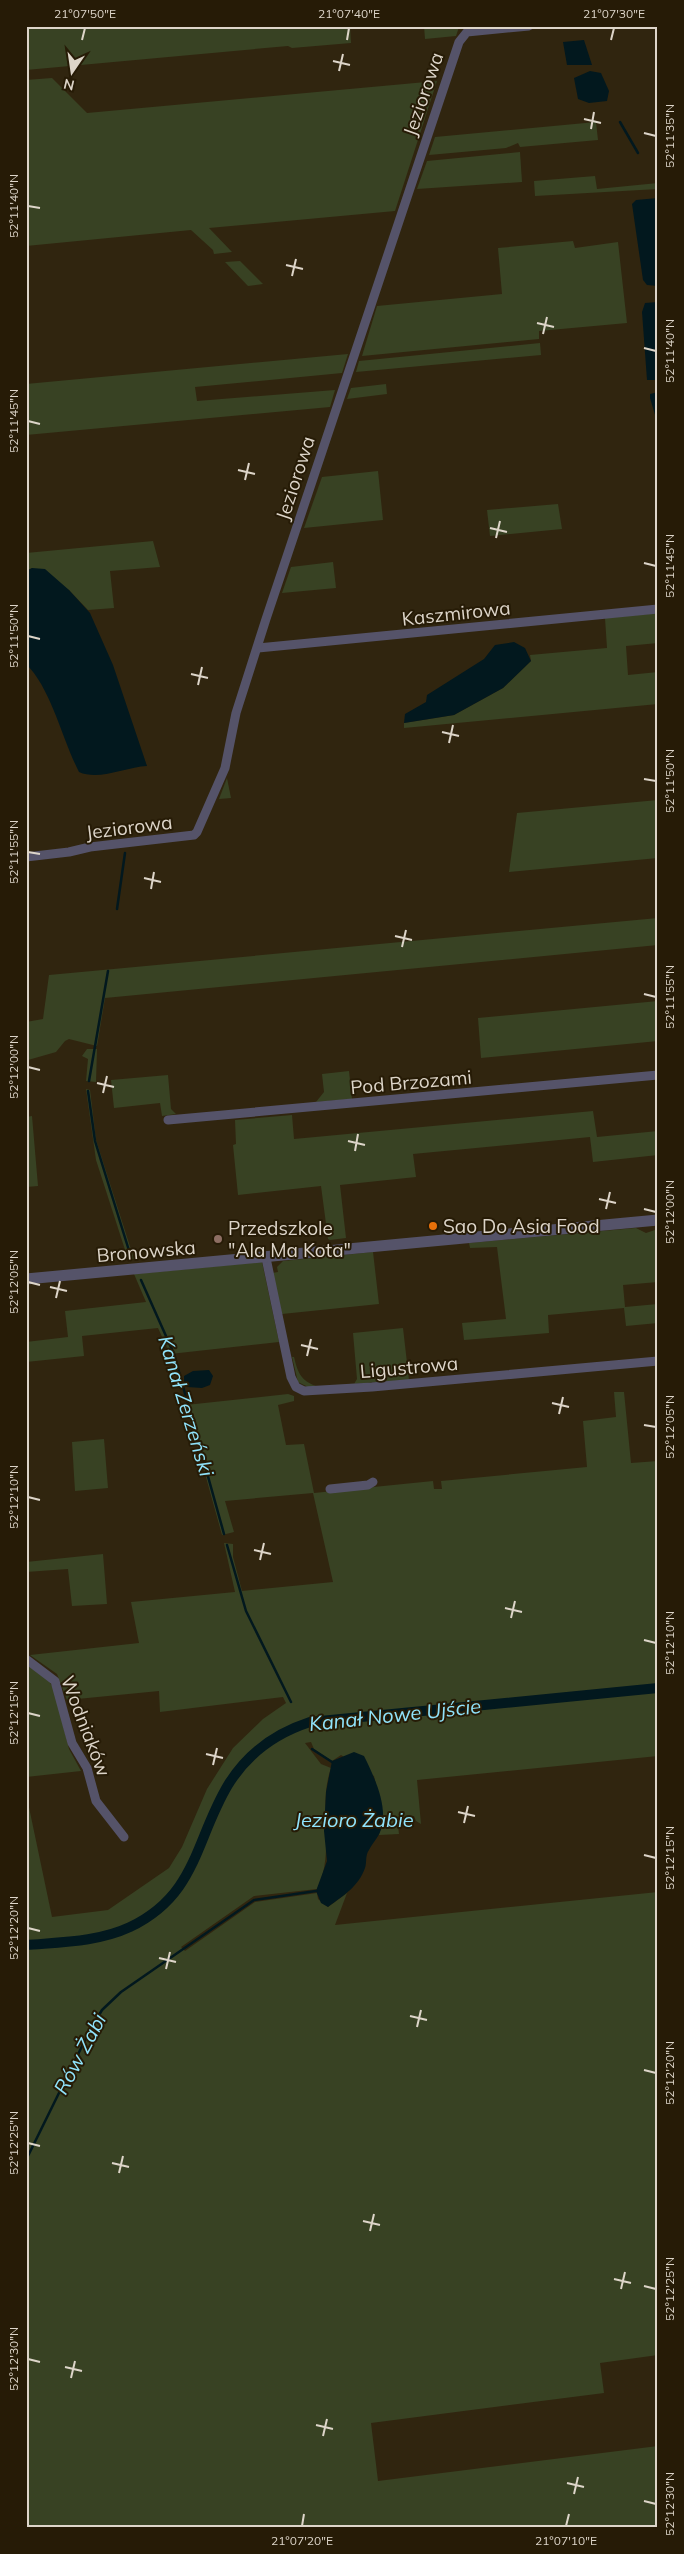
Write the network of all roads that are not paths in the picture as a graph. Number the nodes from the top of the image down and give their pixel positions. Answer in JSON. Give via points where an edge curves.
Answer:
{"nodes":[{"id":1,"x":529,"y":26,"type":"edge"},
{"id":2,"x":658,"y":609,"type":"edge"},
{"id":3,"x":258,"y":648,"type":"junction"},
{"id":4,"x":26,"y":857,"type":"edge"},
{"id":5,"x":658,"y":1075,"type":"edge"},
{"id":6,"x":168,"y":1120,"type":"dead end"},
{"id":7,"x":658,"y":1220,"type":"edge"},
{"id":8,"x":266,"y":1258,"type":"junction"},
{"id":9,"x":26,"y":1279,"type":"edge"},
{"id":10,"x":658,"y":1361,"type":"edge"},
{"id":11,"x":373,"y":1482,"type":"dead end"},
{"id":12,"x":330,"y":1489,"type":"dead end"},
{"id":13,"x":26,"y":1659,"type":"edge"},
{"id":14,"x":124,"y":1837,"type":"dead end"}],
"edges":[{"from":1,"to":3,"type":"street","name":"Jeziorowa","via":[[467,32],[458,42]]},
{"from":2,"to":3,"type":"street","name":"Kaszmirowa"},
{"from":3,"to":4,"type":"street","name":"Jeziorowa","via":[[236,713],[225,768],[196,834]]},
{"from":5,"to":6,"type":"street","name":"Pod Brzozami"},
{"from":7,"to":8,"type":"street","name":"Bronowska"},
{"from":8,"to":9,"type":"street","name":"Bronowska"},
{"from":8,"to":10,"type":"street","name":"Ligustrowa","via":[[291,1377],[296,1387],[304,1391]]},
{"from":11,"to":12,"type":"street"},
{"from":13,"to":14,"type":"street","name":"Wodniaków","via":[[55,1681],[72,1743],[87,1768],[96,1800]]}]}
